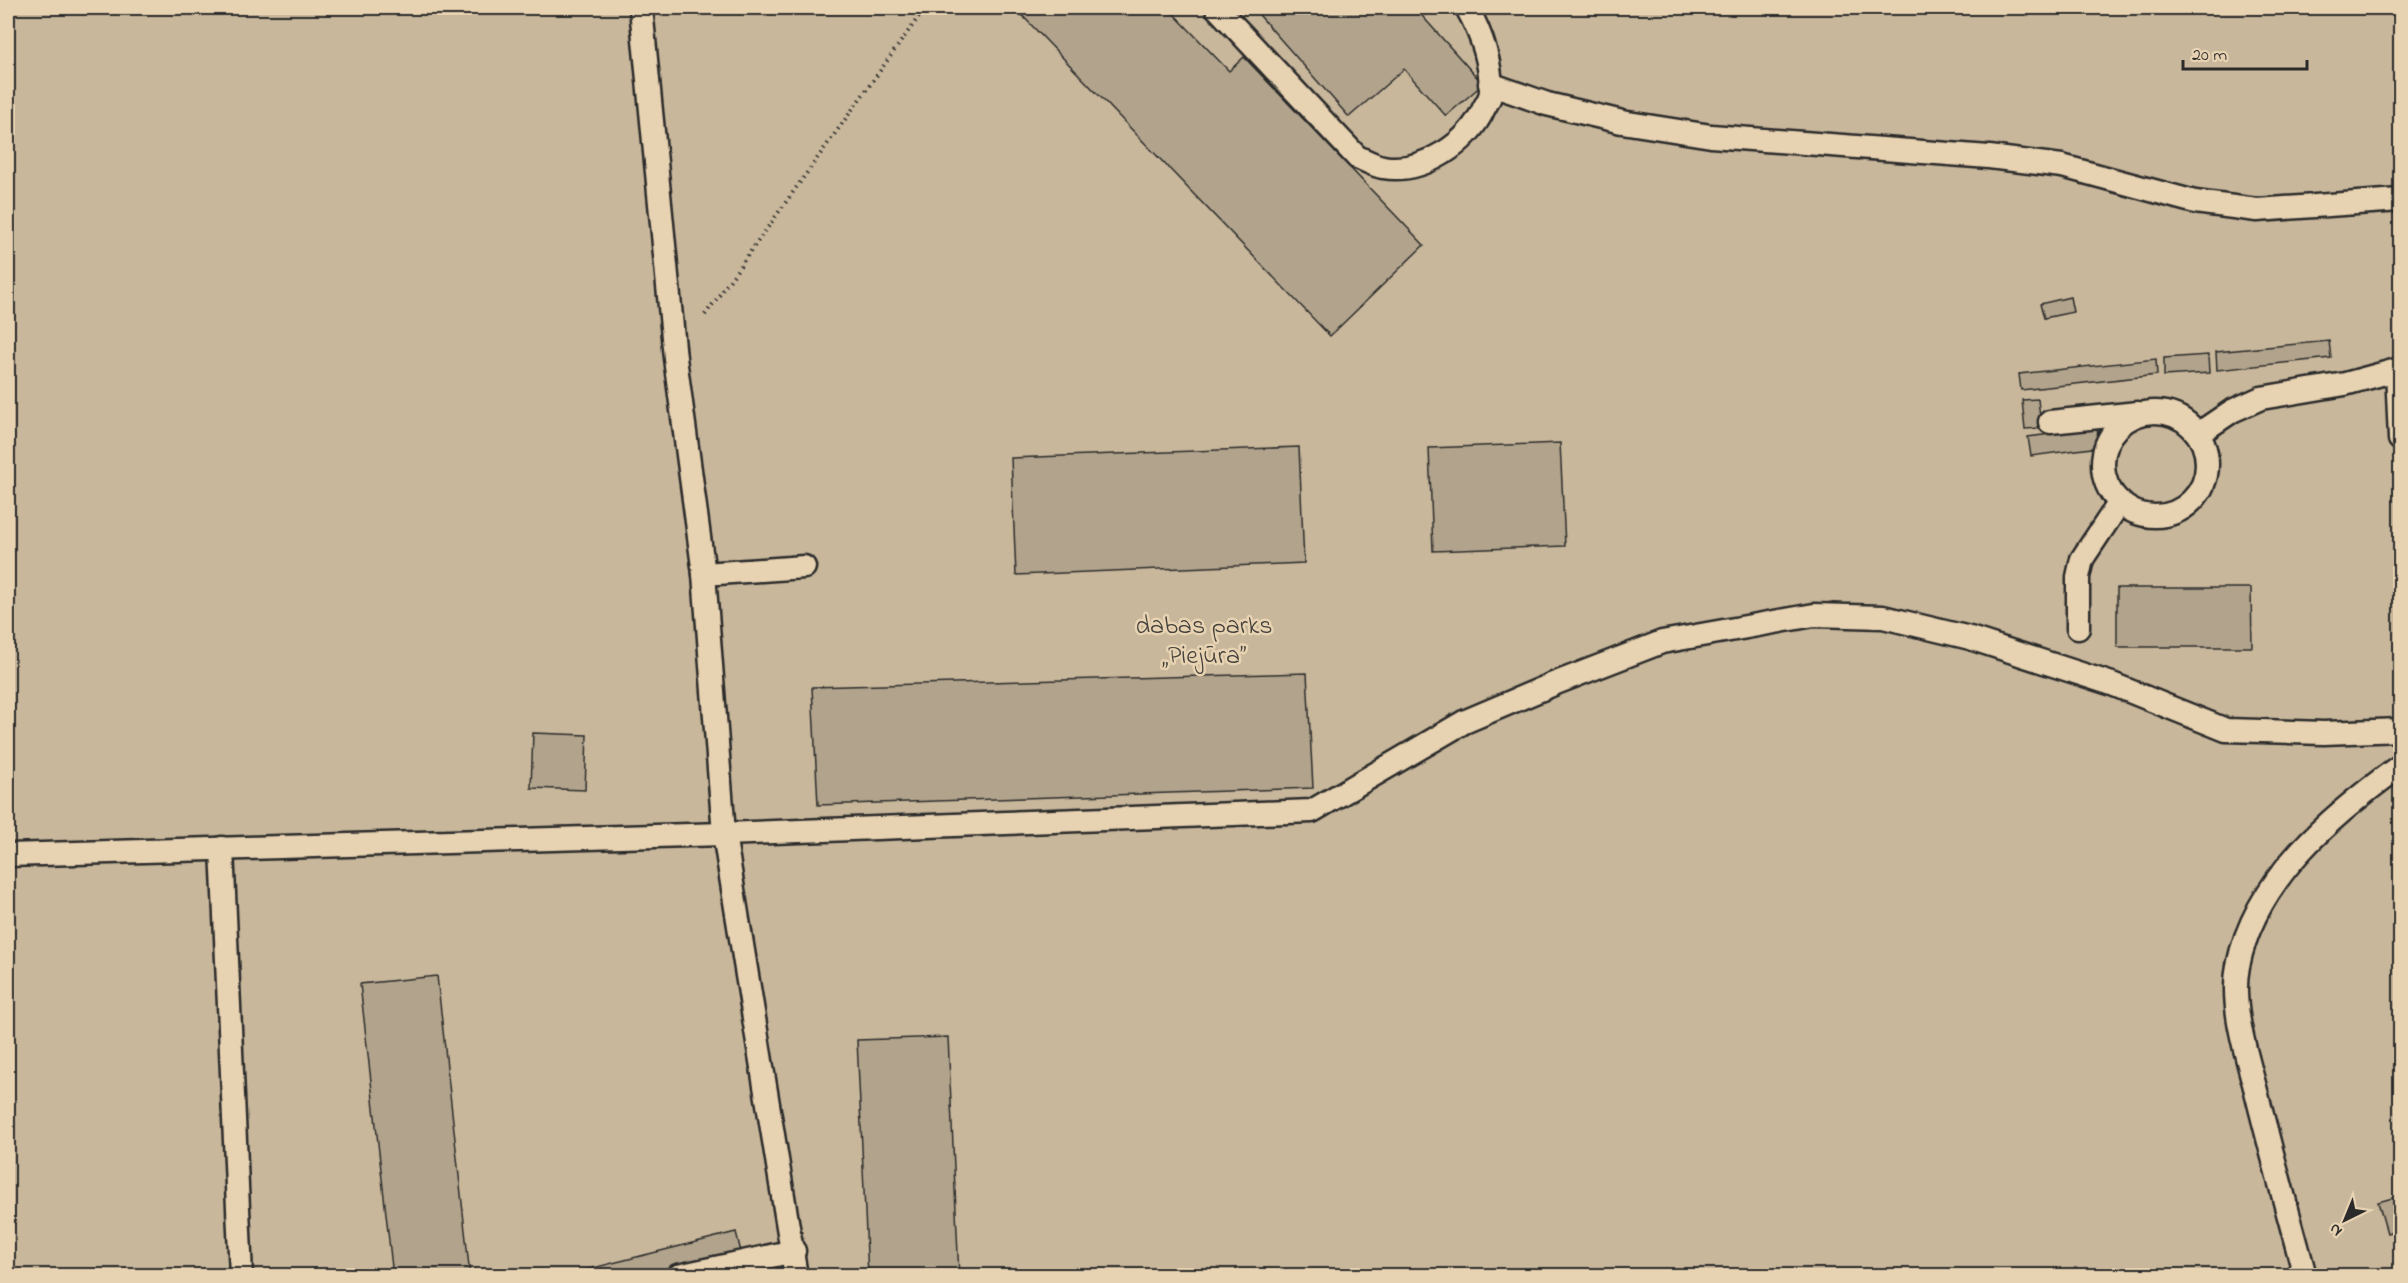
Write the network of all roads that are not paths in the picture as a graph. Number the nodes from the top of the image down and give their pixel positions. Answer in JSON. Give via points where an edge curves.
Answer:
{"nodes":[{"id":1,"x":641,"y":8,"type":"edge"},
{"id":2,"x":1217,"y":8,"type":"edge"},
{"id":3,"x":1467,"y":8,"type":"edge"},
{"id":4,"x":1490,"y":84,"type":"junction"},
{"id":5,"x":2400,"y":200,"type":"edge"},
{"id":6,"x":2398,"y":369,"type":"edge"},
{"id":7,"x":2152,"y":412,"type":"junction"},
{"id":8,"x":2050,"y":422,"type":"dead end"},
{"id":9,"x":2198,"y":434,"type":"junction"},
{"id":10,"x":2400,"y":439,"type":"edge"},
{"id":11,"x":2120,"y":502,"type":"junction"},
{"id":12,"x":804,"y":567,"type":"dead end"},
{"id":13,"x":704,"y":574,"type":"junction"},
{"id":14,"x":2078,"y":628,"type":"dead end"},
{"id":15,"x":2400,"y":730,"type":"edge"},
{"id":16,"x":2400,"y":766,"type":"edge"},
{"id":17,"x":724,"y":834,"type":"junction"},
{"id":18,"x":222,"y":848,"type":"junction"},
{"id":19,"x":8,"y":855,"type":"edge"},
{"id":20,"x":794,"y":1251,"type":"junction"},
{"id":21,"x":241,"y":1275,"type":"edge"},
{"id":22,"x":678,"y":1275,"type":"edge"},
{"id":23,"x":796,"y":1275,"type":"edge"},
{"id":24,"x":2305,"y":1275,"type":"edge"}],
"edges":[{"from":1,"to":13,"type":"lane","via":[[675,358]]},
{"from":2,"to":4,"type":"lane","via":[[1358,157],[1383,168],[1418,165],[1443,155],[1466,136],[1480,117],[1491,93]]},
{"from":3,"to":4,"type":"lane","via":[[1488,62]]},
{"from":4,"to":5,"type":"lane","via":[[1547,104],[1622,122],[1711,136],[2062,166],[2195,202],[2257,210]]},
{"from":6,"to":9,"type":"lane","via":[[2345,384],[2261,398],[2232,411]]},
{"from":6,"to":10,"type":"lane"},
{"from":7,"to":8,"type":"lane"},
{"from":7,"to":9,"type":"lane","via":[[2186,421]]},
{"from":7,"to":11,"type":"lane","via":[[2121,424],[2110,439],[2104,472]]},
{"from":9,"to":11,"type":"lane","via":[[2208,466],[2195,497],[2167,514],[2150,516]]},
{"from":11,"to":14,"type":"lane","via":[[2082,559]]},
{"from":12,"to":13,"type":"lane"},
{"from":13,"to":17,"type":"lane"},
{"from":15,"to":17,"type":"lane","via":[[2226,730],[2112,684],[1970,638],[1883,617],[1814,615],[1662,642],[1566,679],[1464,722],[1312,811]]},
{"from":16,"to":24,"type":"lane","via":[[2324,829],[2275,881],[2248,930],[2238,968],[2239,1022]]},
{"from":17,"to":18,"type":"lane"},
{"from":17,"to":20,"type":"lane"},
{"from":18,"to":19,"type":"lane"},
{"from":18,"to":21,"type":"lane"},
{"from":20,"to":22,"type":"lane"},
{"from":20,"to":23,"type":"lane"}]}
